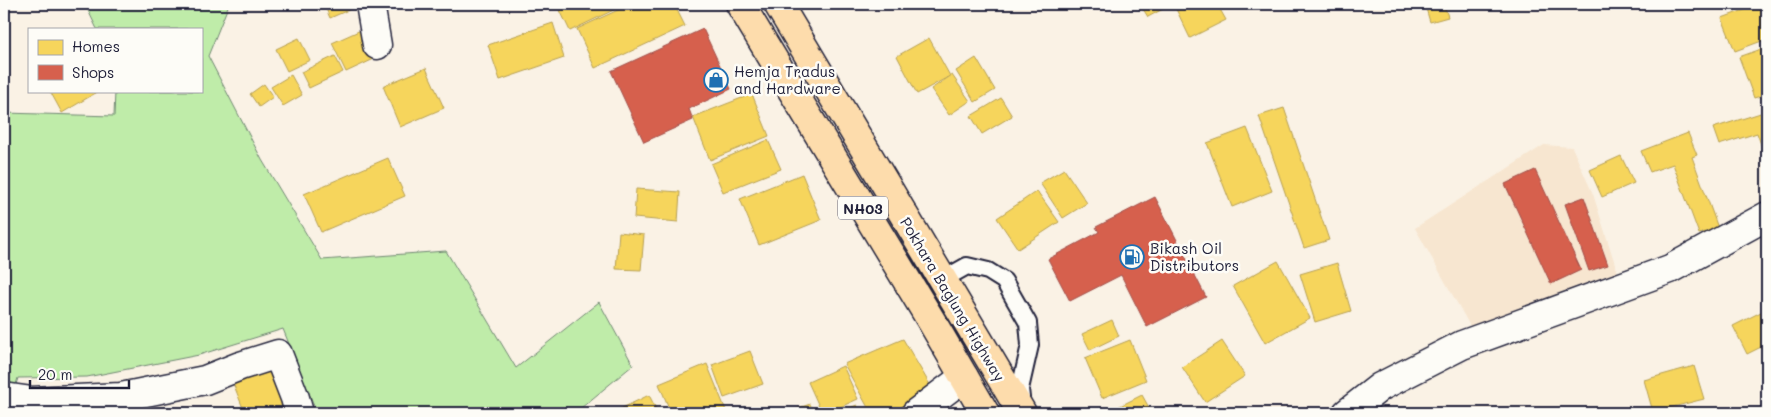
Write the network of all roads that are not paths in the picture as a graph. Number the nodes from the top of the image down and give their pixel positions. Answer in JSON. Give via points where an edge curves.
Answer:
{"nodes":[{"id":1,"x":370,"y":4,"type":"edge"},
{"id":2,"x":740,"y":4,"type":"edge"},
{"id":3,"x":778,"y":4,"type":"edge"},
{"id":4,"x":378,"y":45,"type":"dead end"},
{"id":5,"x":1767,"y":216,"type":"edge"},
{"id":6,"x":942,"y":280,"type":"junction"},
{"id":7,"x":964,"y":377,"type":"junction"},
{"id":8,"x":4,"y":397,"type":"edge"},
{"id":9,"x":299,"y":413,"type":"edge"},
{"id":10,"x":916,"y":413,"type":"edge"},
{"id":11,"x":985,"y":413,"type":"edge"},
{"id":12,"x":1022,"y":413,"type":"edge"},
{"id":13,"x":1347,"y":413,"type":"edge"}],
"edges":[{"from":1,"to":4,"type":"street"},
{"from":2,"to":7,"type":"highway","name":"Pokhara Baglung Highway","number":"NH03"},
{"from":3,"to":6,"type":"highway","name":"Pokhara Baglung Highway"},
{"from":5,"to":13,"type":"street","via":[[1670,268],[1462,345],[1380,387]]},
{"from":6,"to":12,"type":"highway","name":"Pokhara Baglung Highway"},
{"from":6,"to":12,"type":"lane","via":[[967,266],[988,271],[1004,282],[1028,323],[1030,345],[1020,389]]},
{"from":7,"to":10,"type":"street"},
{"from":7,"to":11,"type":"highway","name":"Pokhara Baglung Highway","number":"NH03"},
{"from":8,"to":9,"type":"street","via":[[32,401],[121,397],[205,380],[278,354]]}]}
